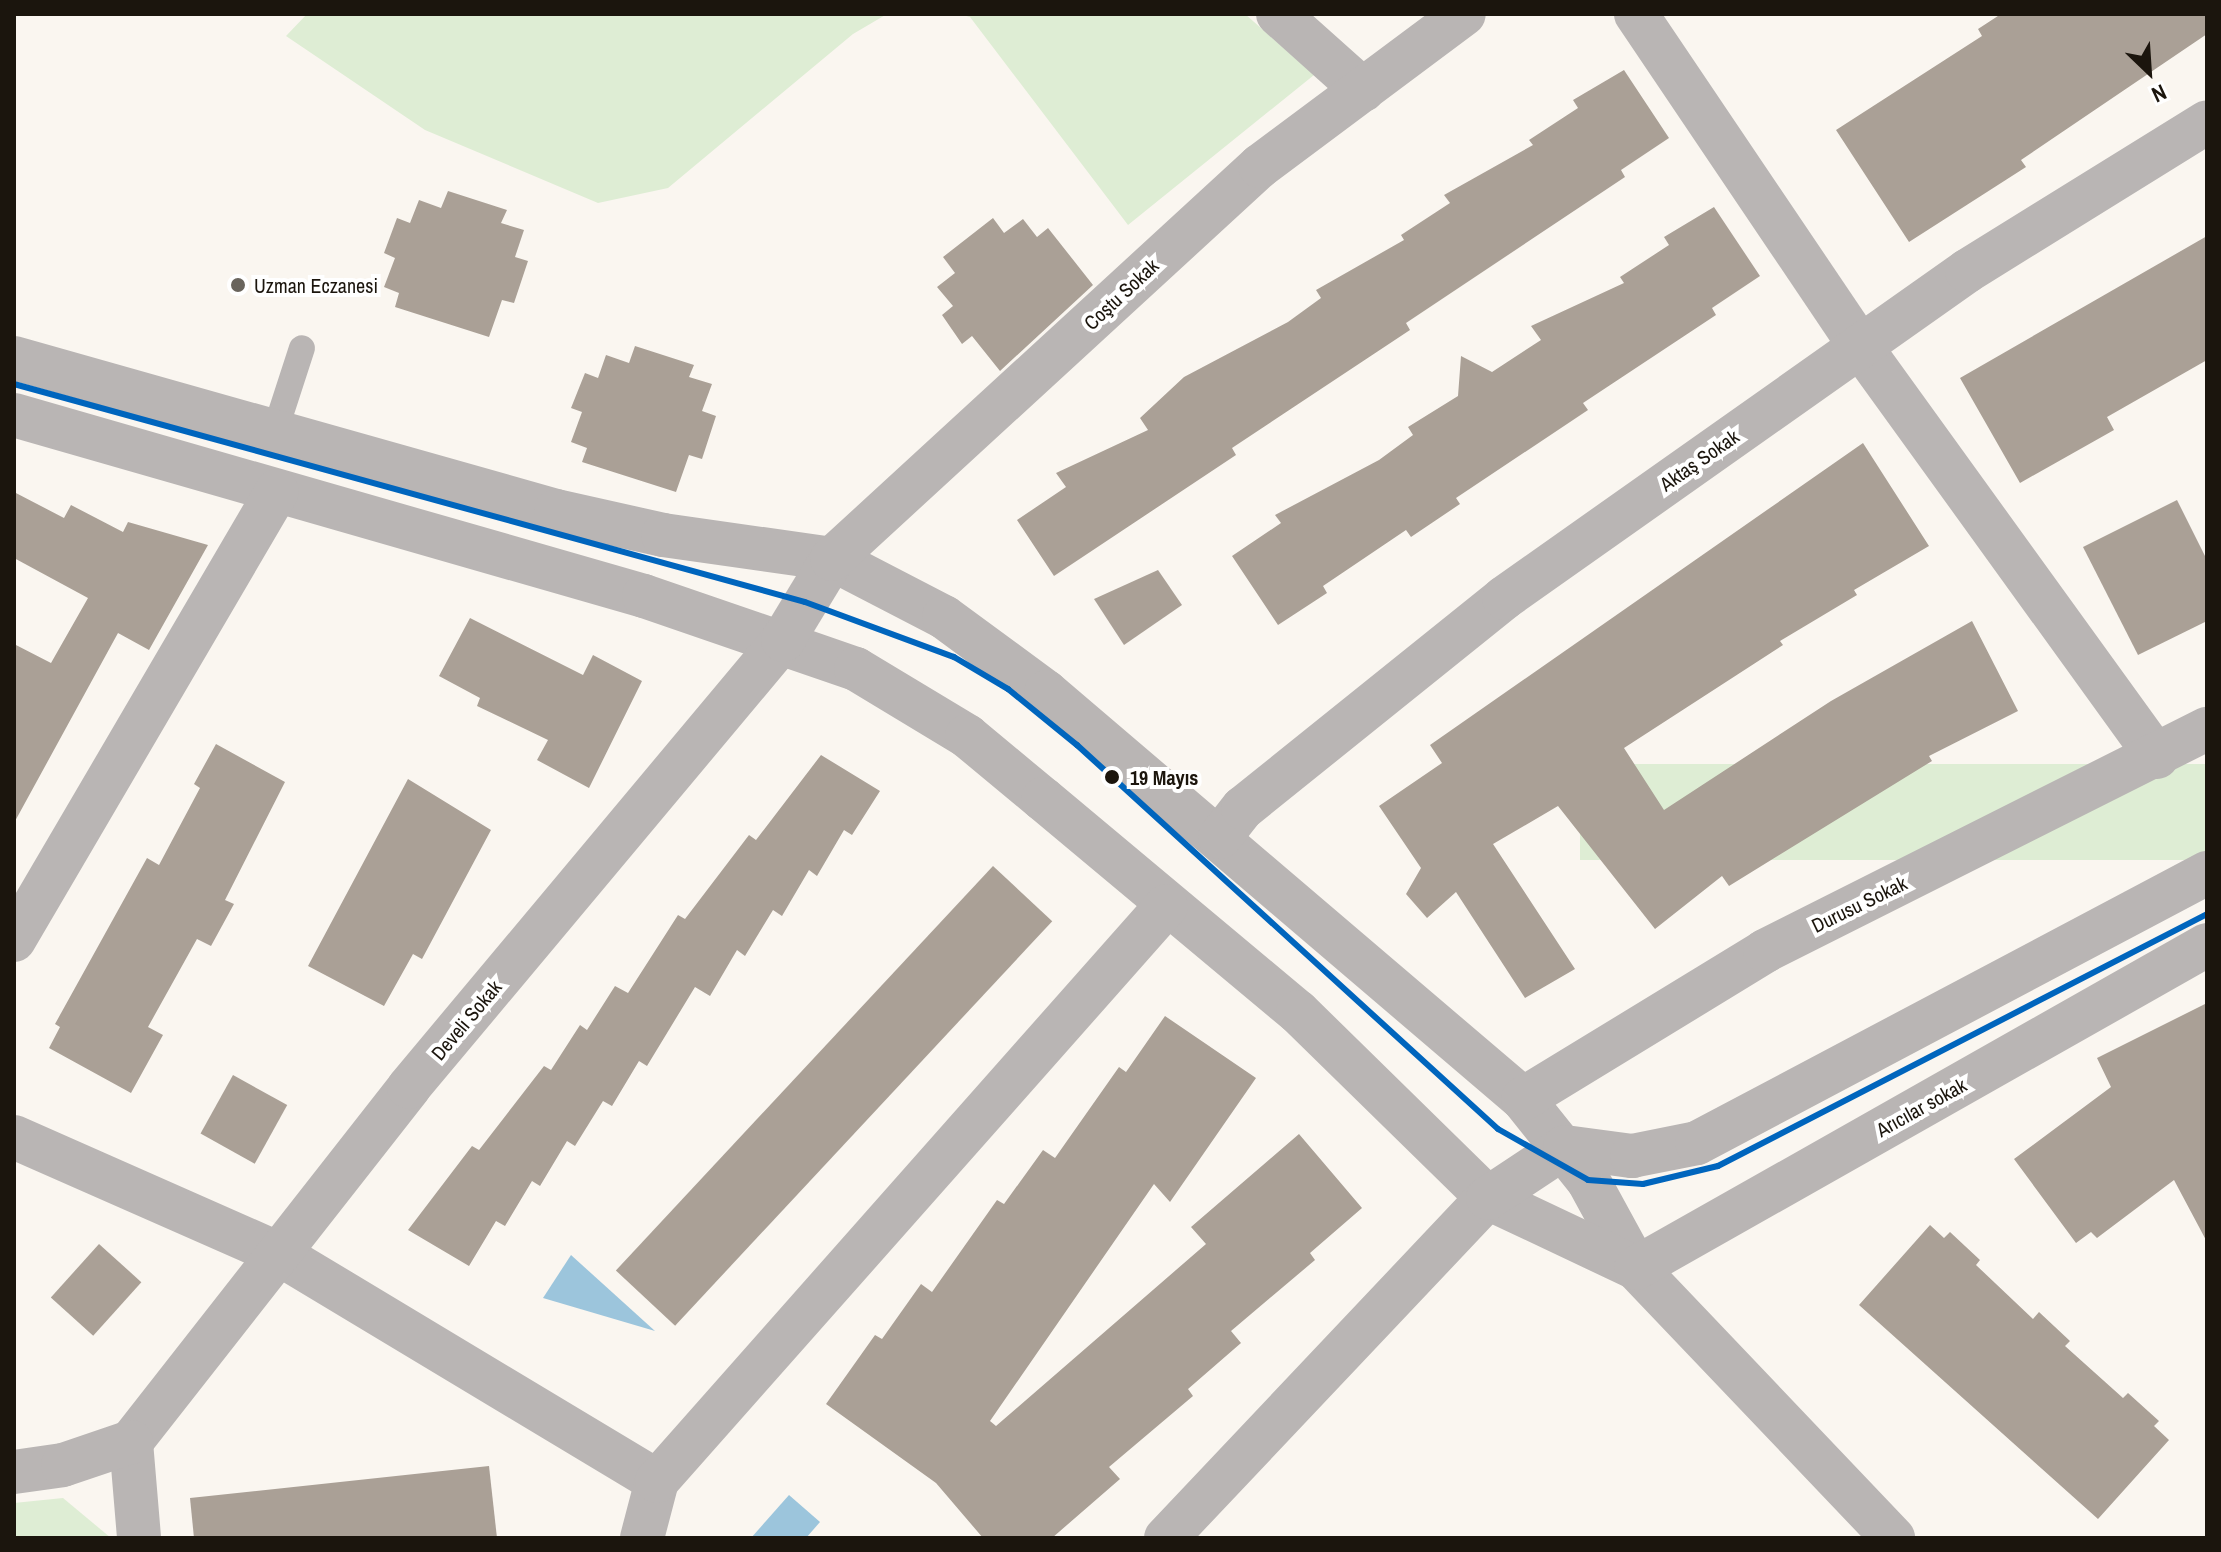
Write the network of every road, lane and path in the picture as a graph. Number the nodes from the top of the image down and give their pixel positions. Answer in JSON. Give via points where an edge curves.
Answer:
{"nodes":[{"id":1,"x":1278,"y":14,"type":"edge"},
{"id":2,"x":1464,"y":14,"type":"edge"},
{"id":3,"x":1636,"y":14,"type":"edge"},
{"id":4,"x":1363,"y":90,"type":"junction"},
{"id":5,"x":2207,"y":122,"type":"edge"},
{"id":6,"x":1860,"y":346,"type":"junction"},
{"id":7,"x":302,"y":348,"type":"dead end"},
{"id":8,"x":14,"y":358,"type":"edge"},
{"id":9,"x":14,"y":415,"type":"edge"},
{"id":10,"x":275,"y":431,"type":"junction"},
{"id":11,"x":277,"y":491,"type":"junction"},
{"id":12,"x":832,"y":559,"type":"junction"},
{"id":13,"x":805,"y":602,"type":"joint"},
{"id":14,"x":783,"y":640,"type":"junction"},
{"id":15,"x":2207,"y":729,"type":"edge"},
{"id":16,"x":2157,"y":757,"type":"junction"},
{"id":17,"x":1220,"y":837,"type":"junction"},
{"id":18,"x":2207,"y":873,"type":"edge"},
{"id":19,"x":1166,"y":906,"type":"junction"},
{"id":20,"x":14,"y":940,"type":"edge"},
{"id":21,"x":2207,"y":945,"type":"edge"},
{"id":22,"x":1523,"y":1099,"type":"junction"},
{"id":23,"x":14,"y":1137,"type":"edge"},
{"id":24,"x":1565,"y":1147,"type":"junction"},
{"id":25,"x":1488,"y":1198,"type":"junction"},
{"id":26,"x":279,"y":1254,"type":"junction"},
{"id":27,"x":1636,"y":1268,"type":"junction"},
{"id":28,"x":131,"y":1442,"type":"junction"},
{"id":29,"x":14,"y":1472,"type":"edge"},
{"id":30,"x":657,"y":1481,"type":"junction"},
{"id":31,"x":139,"y":1538,"type":"edge"},
{"id":32,"x":642,"y":1538,"type":"edge"},
{"id":33,"x":1166,"y":1538,"type":"edge"},
{"id":34,"x":1893,"y":1538,"type":"edge"}],
"edges":[{"from":1,"to":4,"type":"street"},
{"from":2,"to":4,"type":"street","name":"Coştu Sokak"},
{"from":3,"to":6,"type":"street"},
{"from":4,"to":12,"type":"street","name":"Coştu Sokak","via":[[1260,166]]},
{"from":5,"to":6,"type":"street","name":"Aktaş Sokak","via":[[1967,271]]},
{"from":6,"to":16,"type":"street"},
{"from":6,"to":17,"type":"street","name":"Aktaş Sokak","via":[[1504,598],[1243,808]]},
{"from":7,"to":10,"type":"lane"},
{"from":8,"to":10,"type":"street"},
{"from":9,"to":11,"type":"street"},
{"from":10,"to":12,"type":"street","via":[[663,535]]},
{"from":11,"to":14,"type":"street"},
{"from":11,"to":20,"type":"street"},
{"from":12,"to":13,"type":"street","name":"Coştu Sokak"},
{"from":12,"to":17,"type":"street","via":[[944,617],[1046,692]]},
{"from":13,"to":14,"type":"street","name":"Develi Sokak"},
{"from":14,"to":19,"type":"street","via":[[856,669],[967,736]]},
{"from":14,"to":26,"type":"street","name":"Develi Sokak","via":[[409,1087]]},
{"from":15,"to":16,"type":"street","name":"Durusu Sokak"},
{"from":16,"to":22,"type":"street","name":"Durusu Sokak","via":[[1765,951]]},
{"from":17,"to":22,"type":"street"},
{"from":18,"to":24,"type":"street","via":[[1697,1143],[1632,1156]]},
{"from":19,"to":25,"type":"street","via":[[1298,1012]]},
{"from":19,"to":30,"type":"street"},
{"from":21,"to":27,"type":"street","name":"Arıcılar sokak"},
{"from":22,"to":24,"type":"street"},
{"from":23,"to":26,"type":"street"},
{"from":24,"to":25,"type":"street"},
{"from":24,"to":27,"type":"street"},
{"from":25,"to":27,"type":"street"},
{"from":25,"to":33,"type":"street"},
{"from":26,"to":28,"type":"street","name":"Develi Sokak"},
{"from":26,"to":30,"type":"street"},
{"from":27,"to":34,"type":"street"},
{"from":28,"to":29,"type":"street","via":[[63,1465]]},
{"from":28,"to":31,"type":"street"},
{"from":30,"to":32,"type":"street"}]}
